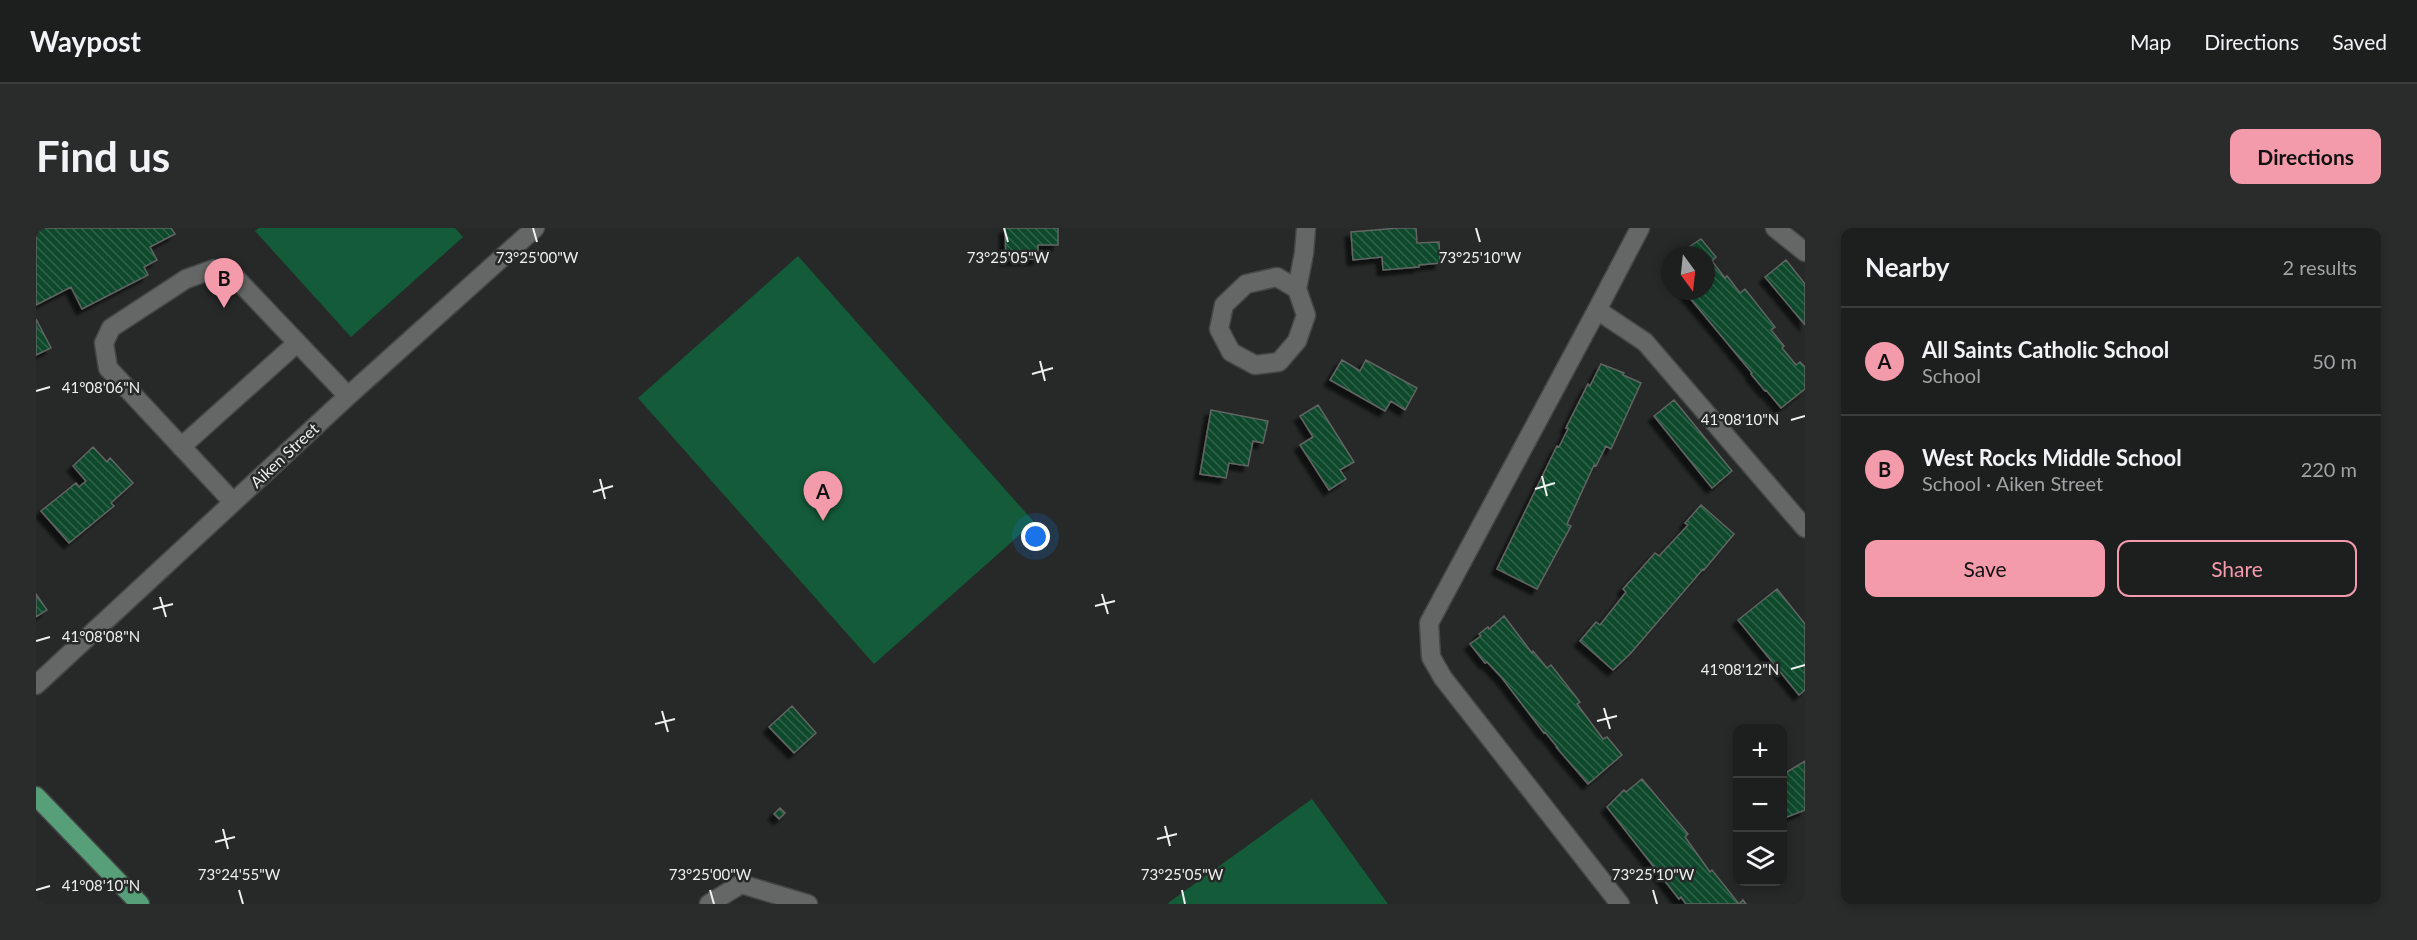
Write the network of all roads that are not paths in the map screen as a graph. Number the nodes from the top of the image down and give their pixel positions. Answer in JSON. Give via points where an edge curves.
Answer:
{"nodes":[{"id":1,"x":535,"y":228,"type":"edge"},
{"id":2,"x":1306,"y":228,"type":"edge"},
{"id":3,"x":1640,"y":228,"type":"edge"},
{"id":4,"x":1775,"y":228,"type":"edge"},
{"id":5,"x":1805,"y":252,"type":"edge"},
{"id":6,"x":1298,"y":289,"type":"junction"},
{"id":7,"x":1598,"y":310,"type":"junction"},
{"id":8,"x":297,"y":343,"type":"junction"},
{"id":9,"x":348,"y":396,"type":"junction"},
{"id":10,"x":181,"y":447,"type":"junction"},
{"id":11,"x":233,"y":502,"type":"junction"},
{"id":12,"x":1805,"y":528,"type":"edge"},
{"id":13,"x":36,"y":685,"type":"edge"},
{"id":14,"x":36,"y":796,"type":"edge"},
{"id":15,"x":140,"y":904,"type":"edge"},
{"id":16,"x":709,"y":904,"type":"edge"},
{"id":17,"x":808,"y":904,"type":"edge"},
{"id":18,"x":1620,"y":904,"type":"edge"}],
"edges":[{"from":1,"to":9,"type":"street","name":"Aiken Street"},
{"from":2,"to":6,"type":"street"},
{"from":3,"to":7,"type":"street"},
{"from":4,"to":5,"type":"street"},
{"from":6,"to":6,"type":"street","via":[[1306,315],[1297,341],[1279,362],[1255,365],[1231,352],[1219,329],[1224,305],[1246,284],[1276,277]]},
{"from":7,"to":12,"type":"street","via":[[1646,342]]},
{"from":7,"to":18,"type":"street","via":[[1429,623],[1431,657],[1443,678]]},
{"from":8,"to":9,"type":"street"},
{"from":8,"to":10,"type":"street"},
{"from":8,"to":10,"type":"street","via":[[232,274],[214,268],[186,279],[111,328],[104,344],[108,368]]},
{"from":9,"to":11,"type":"street","name":"Aiken Street"},
{"from":10,"to":11,"type":"street"},
{"from":11,"to":13,"type":"street","name":"Aiken Street"},
{"from":14,"to":15,"type":"main road"},
{"from":16,"to":17,"type":"street","via":[[741,884]]}]}
